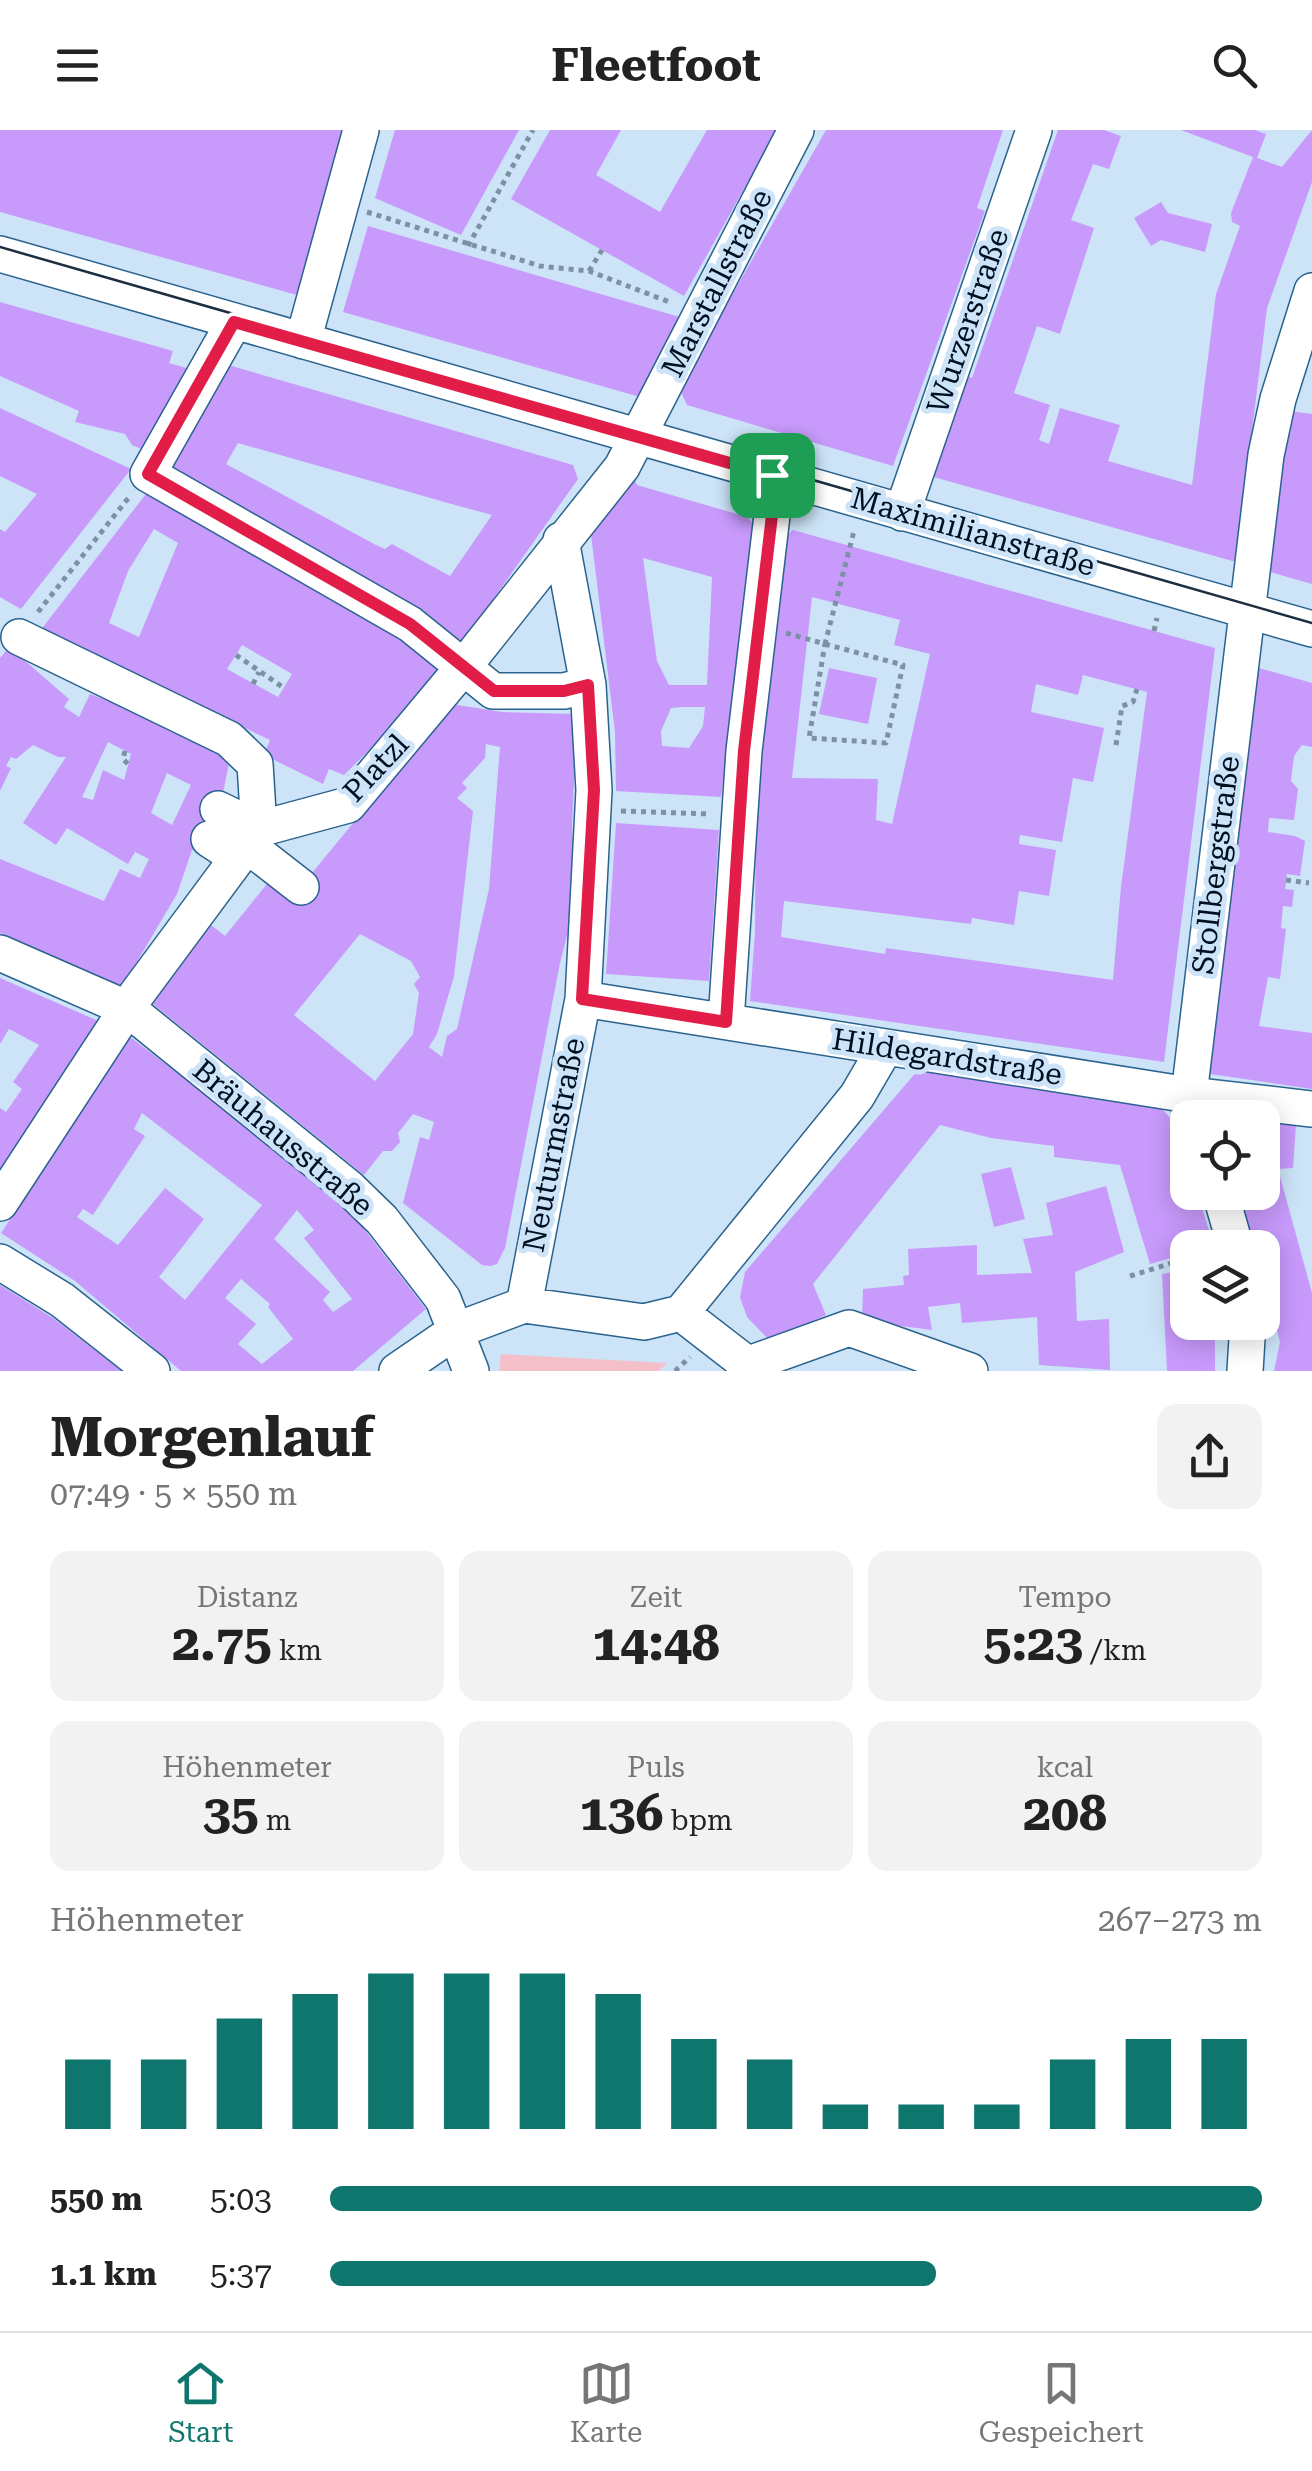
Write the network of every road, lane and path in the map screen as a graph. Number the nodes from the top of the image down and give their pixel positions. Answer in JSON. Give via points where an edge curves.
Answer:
{"nodes":[{"id":1,"x":361,"y":130,"type":"edge"},
{"id":2,"x":533,"y":130,"type":"edge"},
{"id":3,"x":796,"y":130,"type":"edge"},
{"id":4,"x":1034,"y":130,"type":"edge"},
{"id":5,"x":341,"y":202,"type":"junction"},
{"id":6,"x":468,"y":246,"type":"junction"},
{"id":7,"x":602,"y":250,"type":"dead end"},
{"id":8,"x":0,"y":254,"type":"edge"},
{"id":9,"x":540,"y":266,"type":"junction"},
{"id":10,"x":589,"y":271,"type":"junction"},
{"id":11,"x":536,"y":275,"type":"dead end"},
{"id":12,"x":1312,"y":291,"type":"edge"},
{"id":13,"x":702,"y":314,"type":"junction"},
{"id":14,"x":234,"y":322,"type":"junction"},
{"id":15,"x":303,"y":341,"type":"junction"},
{"id":16,"x":638,"y":437,"type":"junction"},
{"id":17,"x":148,"y":474,"type":"junction"},
{"id":18,"x":772,"y":475,"type":"junction"},
{"id":19,"x":902,"y":512,"type":"junction"},
{"id":20,"x":854,"y":532,"type":"dead end"},
{"id":21,"x":561,"y":540,"type":"junction"},
{"id":22,"x":1248,"y":611,"type":"junction"},
{"id":23,"x":1158,"y":618,"type":"dead end"},
{"id":24,"x":759,"y":626,"type":"junction"},
{"id":25,"x":1312,"y":630,"type":"edge"},
{"id":26,"x":1154,"y":631,"type":"dead end"},
{"id":27,"x":19,"y":636,"type":"joint"},
{"id":28,"x":825,"y":644,"type":"junction"},
{"id":29,"x":236,"y":655,"type":"dead end"},
{"id":30,"x":465,"y":666,"type":"junction"},
{"id":31,"x":259,"y":672,"type":"junction"},
{"id":32,"x":253,"y":684,"type":"dead end"},
{"id":33,"x":588,"y":685,"type":"junction"},
{"id":34,"x":284,"y":688,"type":"dead end"},
{"id":35,"x":1136,"y":689,"type":"dead end"},
{"id":36,"x":1116,"y":745,"type":"dead end"},
{"id":37,"x":125,"y":751,"type":"dead end"},
{"id":38,"x":128,"y":764,"type":"dead end"},
{"id":39,"x":622,"y":811,"type":"dead end"},
{"id":40,"x":722,"y":814,"type":"dead end"},
{"id":41,"x":234,"y":836,"type":"junction"},
{"id":42,"x":1286,"y":880,"type":"dead end"},
{"id":43,"x":1309,"y":883,"type":"dead end"},
{"id":44,"x":301,"y":886,"type":"dead end"},
{"id":45,"x":0,"y":953,"type":"edge"},
{"id":46,"x":582,"y":999,"type":"junction"},
{"id":47,"x":128,"y":1009,"type":"junction"},
{"id":48,"x":726,"y":1022,"type":"junction"},
{"id":49,"x":886,"y":1048,"type":"junction"},
{"id":50,"x":1194,"y":1100,"type":"edge"},
{"id":51,"x":1170,"y":1102,"type":"edge"},
{"id":52,"x":1280,"y":1107,"type":"edge"},
{"id":53,"x":1312,"y":1108,"type":"edge"},
{"id":54,"x":0,"y":1202,"type":"edge"},
{"id":55,"x":0,"y":1262,"type":"edge"},
{"id":56,"x":1170,"y":1264,"type":"edge"},
{"id":57,"x":1130,"y":1276,"type":"dead end"},
{"id":58,"x":524,"y":1305,"type":"junction"},
{"id":59,"x":681,"y":1313,"type":"junction"},
{"id":60,"x":456,"y":1330,"type":"junction"},
{"id":61,"x":1247,"y":1340,"type":"edge"},
{"id":62,"x":752,"y":1368,"type":"edge"},
{"id":63,"x":152,"y":1371,"type":"edge"},
{"id":64,"x":397,"y":1371,"type":"edge"},
{"id":65,"x":471,"y":1371,"type":"edge"},
{"id":66,"x":970,"y":1371,"type":"edge"},
{"id":67,"x":1245,"y":1371,"type":"edge"}],
"edges":[{"from":1,"to":5,"type":"street"},
{"from":2,"to":6,"type":"path"},
{"from":3,"to":13,"type":"street","name":"Marstallstraße"},
{"from":4,"to":19,"type":"street","name":"Wurzerstraße"},
{"from":5,"to":6,"type":"path"},
{"from":5,"to":15,"type":"street"},
{"from":6,"to":9,"type":"path"},
{"from":7,"to":10,"type":"path"},
{"from":8,"to":14,"type":"street","name":"Maximilianstraße"},
{"from":9,"to":10,"type":"path"},
{"from":9,"to":11,"type":"path"},
{"from":10,"to":13,"type":"path"},
{"from":12,"to":22,"type":"street","name":"Stollbergstraße","via":[[1266,455]]},
{"from":13,"to":16,"type":"street","name":"Marstallstraße"},
{"from":14,"to":15,"type":"street","name":"Maximilianstraße"},
{"from":14,"to":17,"type":"street"},
{"from":15,"to":16,"type":"street","name":"Maximilianstraße"},
{"from":16,"to":18,"type":"street","name":"Maximilianstraße"},
{"from":16,"to":21,"type":"street","name":"Marstallstraße","via":[[622,467]]},
{"from":17,"to":27,"type":"path"},
{"from":17,"to":30,"type":"street","via":[[410,624]]},
{"from":18,"to":19,"type":"street","name":"Maximilianstraße"},
{"from":18,"to":24,"type":"street"},
{"from":19,"to":22,"type":"street","name":"Maximilianstraße"},
{"from":20,"to":28,"type":"path"},
{"from":21,"to":30,"type":"street","name":"Platzl"},
{"from":21,"to":33,"type":"street","name":"Neuturmstraße"},
{"from":22,"to":25,"type":"street","name":"Maximilianstraße"},
{"from":22,"to":50,"type":"street","name":"Stollbergstraße"},
{"from":23,"to":26,"type":"path"},
{"from":24,"to":28,"type":"path"},
{"from":24,"to":48,"type":"street"},
{"from":27,"to":41,"type":"street","via":[[155,703],[232,732],[254,764]]},
{"from":28,"to":28,"type":"path","via":[[903,666],[886,743],[809,738]]},
{"from":29,"to":31,"type":"path"},
{"from":30,"to":33,"type":"street","via":[[494,691]]},
{"from":30,"to":41,"type":"street","name":"Platzl","via":[[348,805]]},
{"from":31,"to":32,"type":"path"},
{"from":31,"to":34,"type":"path"},
{"from":33,"to":46,"type":"street","name":"Neuturmstraße","via":[[594,790]]},
{"from":35,"to":36,"type":"path","via":[[1133,702],[1122,706]]},
{"from":37,"to":38,"type":"path"},
{"from":39,"to":40,"type":"path"},
{"from":41,"to":44,"type":"street"},
{"from":41,"to":47,"type":"street"},
{"from":42,"to":43,"type":"path"},
{"from":45,"to":47,"type":"street","name":"Bräuhausstraße"},
{"from":46,"to":48,"type":"street","name":"Hildegardstraße"},
{"from":46,"to":58,"type":"street","name":"Neuturmstraße"},
{"from":47,"to":54,"type":"street"},
{"from":47,"to":60,"type":"street","name":"Bräuhausstraße","via":[[382,1220],[443,1299]]},
{"from":48,"to":49,"type":"street","name":"Hildegardstraße"},
{"from":49,"to":51,"type":"street","name":"Hildegardstraße"},
{"from":49,"to":59,"type":"street","via":[[857,1096]]},
{"from":52,"to":53,"type":"street","name":"Hildegardstraße"},
{"from":55,"to":63,"type":"street","via":[[62,1300]]},
{"from":56,"to":57,"type":"path"},
{"from":58,"to":59,"type":"street","via":[[644,1322]]},
{"from":58,"to":60,"type":"street"},
{"from":59,"to":62,"type":"street"},
{"from":60,"to":64,"type":"street"},
{"from":60,"to":65,"type":"street","name":"Bräuhausstraße"},
{"from":61,"to":67,"type":"street"},
{"from":62,"to":66,"type":"street","via":[[849,1328]]}]}
